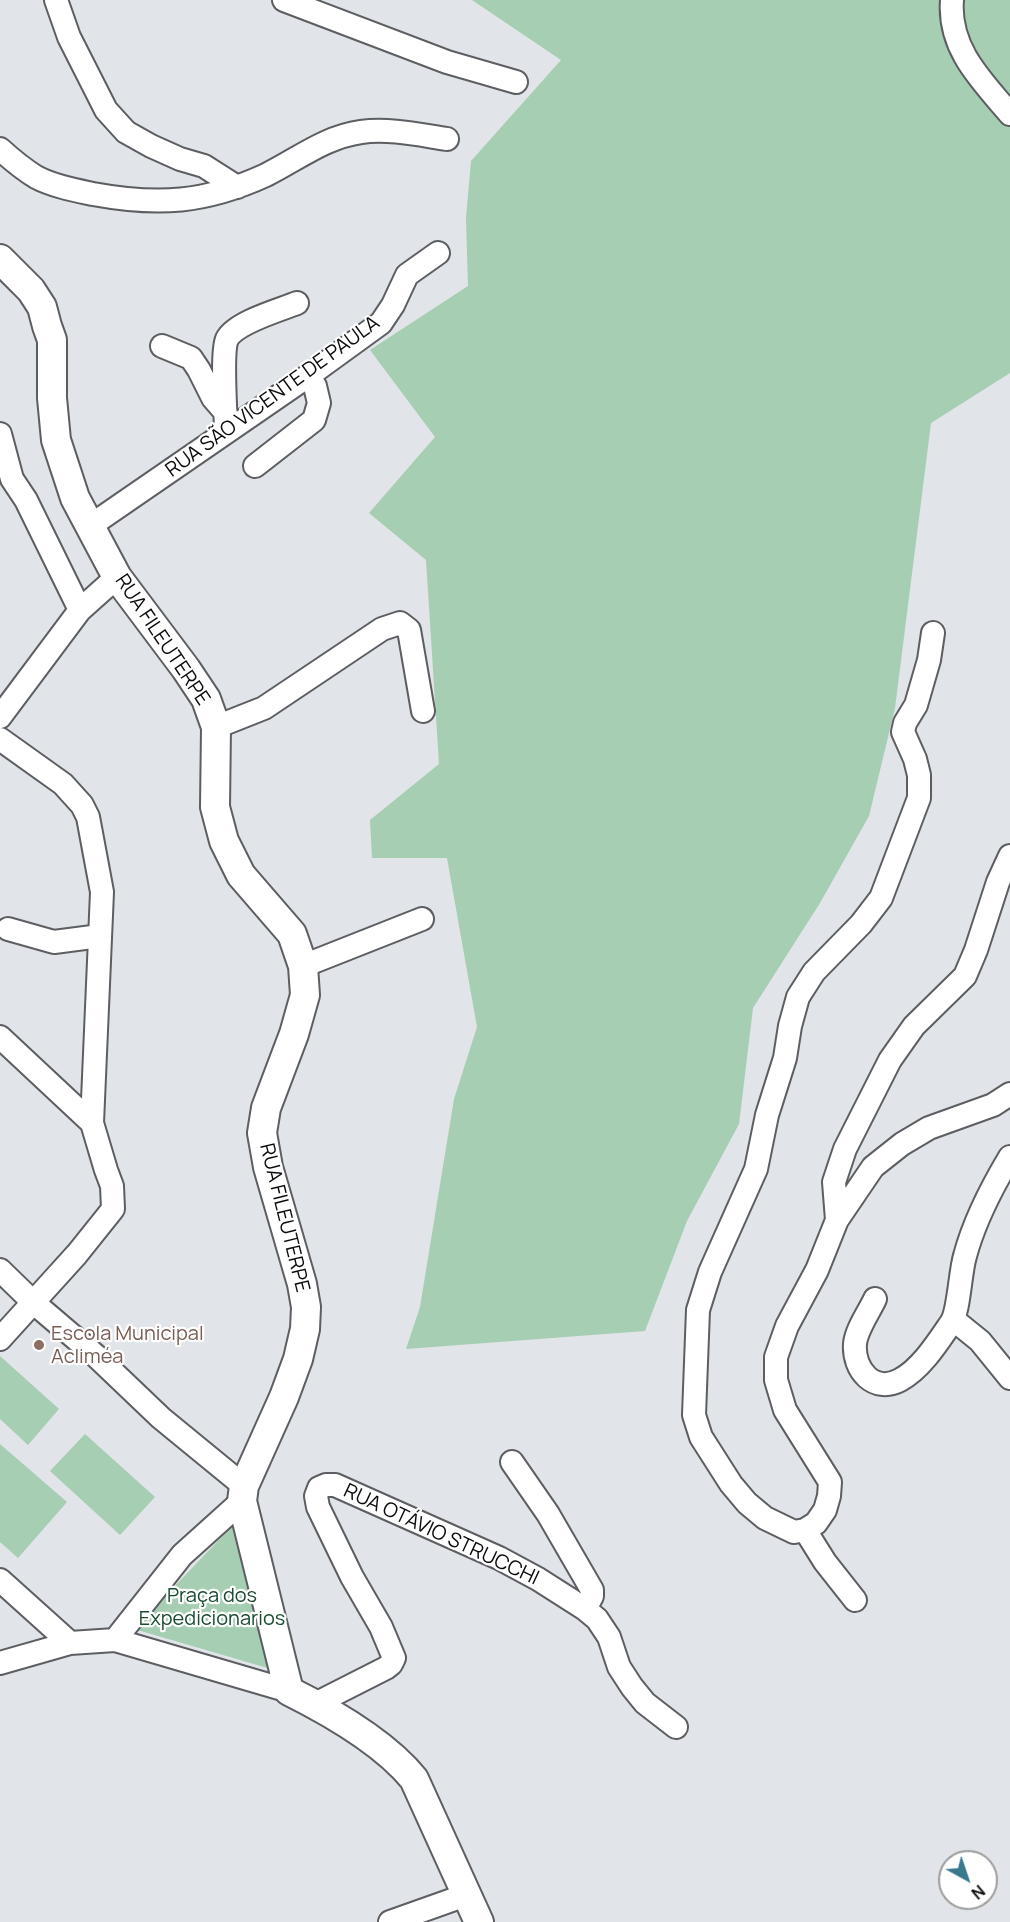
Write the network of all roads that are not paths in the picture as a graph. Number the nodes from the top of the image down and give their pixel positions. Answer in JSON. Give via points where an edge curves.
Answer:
{"nodes":[{"id":1,"x":56,"y":0,"type":"edge"},
{"id":2,"x":284,"y":0,"type":"edge"},
{"id":3,"x":952,"y":0,"type":"edge"},
{"id":4,"x":516,"y":82,"type":"dead end"},
{"id":5,"x":1010,"y":114,"type":"edge"},
{"id":6,"x":447,"y":139,"type":"dead end"},
{"id":7,"x":0,"y":149,"type":"edge"},
{"id":8,"x":237,"y":187,"type":"junction"},
{"id":9,"x":438,"y":253,"type":"dead end"},
{"id":10,"x":0,"y":259,"type":"edge"},
{"id":11,"x":297,"y":303,"type":"dead end"},
{"id":12,"x":162,"y":346,"type":"dead end"},
{"id":13,"x":308,"y":376,"type":"junction"},
{"id":14,"x":226,"y":423,"type":"junction"},
{"id":15,"x":0,"y":434,"type":"edge"},
{"id":16,"x":255,"y":466,"type":"dead end"},
{"id":17,"x":90,"y":526,"type":"junction"},
{"id":18,"x":117,"y":577,"type":"junction"},
{"id":19,"x":80,"y":610,"type":"junction"},
{"id":20,"x":933,"y":633,"type":"dead end"},
{"id":21,"x":423,"y":711,"type":"dead end"},
{"id":22,"x":0,"y":717,"type":"edge"},
{"id":23,"x":216,"y":727,"type":"junction"},
{"id":24,"x":0,"y":739,"type":"edge"},
{"id":25,"x":1010,"y":856,"type":"edge"},
{"id":26,"x":422,"y":919,"type":"dead end"},
{"id":27,"x":8,"y":929,"type":"dead end"},
{"id":28,"x":100,"y":936,"type":"junction"},
{"id":29,"x":303,"y":966,"type":"junction"},
{"id":30,"x":0,"y":1037,"type":"edge"},
{"id":31,"x":1010,"y":1095,"type":"edge"},
{"id":32,"x":92,"y":1123,"type":"junction"},
{"id":33,"x":1010,"y":1156,"type":"edge"},
{"id":34,"x":837,"y":1220,"type":"junction"},
{"id":35,"x":0,"y":1270,"type":"edge"},
{"id":36,"x":875,"y":1299,"type":"dead end"},
{"id":37,"x":34,"y":1302,"type":"junction"},
{"id":38,"x":954,"y":1320,"type":"junction"},
{"id":39,"x":0,"y":1339,"type":"edge"},
{"id":40,"x":1010,"y":1378,"type":"edge"},
{"id":41,"x":512,"y":1462,"type":"dead end"},
{"id":42,"x":243,"y":1493,"type":"junction"},
{"id":43,"x":805,"y":1530,"type":"junction"},
{"id":44,"x":0,"y":1580,"type":"edge"},
{"id":45,"x":855,"y":1600,"type":"dead end"},
{"id":46,"x":585,"y":1609,"type":"junction"},
{"id":47,"x":115,"y":1640,"type":"junction"},
{"id":48,"x":70,"y":1643,"type":"junction"},
{"id":49,"x":0,"y":1663,"type":"edge"},
{"id":50,"x":289,"y":1691,"type":"junction"},
{"id":51,"x":315,"y":1704,"type":"junction"},
{"id":52,"x":676,"y":1727,"type":"dead end"},
{"id":53,"x":466,"y":1895,"type":"junction"},
{"id":54,"x":390,"y":1922,"type":"edge"},
{"id":55,"x":479,"y":1922,"type":"edge"}],
"edges":[{"from":1,"to":8,"type":"street","via":[[69,37],[106,110],[126,132],[171,155],[204,166]]},
{"from":2,"to":4,"type":"street","via":[[447,62]]},
{"from":3,"to":5,"type":"street","via":[[954,32],[962,53]]},
{"from":6,"to":8,"type":"street","via":[[361,132],[327,141]]},
{"from":7,"to":8,"type":"street","via":[[37,177],[68,189],[128,201],[177,202]]},
{"from":9,"to":13,"type":"street","name":"RUA SÃO VICENTE DE PAULA","via":[[407,275],[381,323]]},
{"from":10,"to":17,"type":"main road","name":"RUA FILEUTERPE","via":[[42,307],[52,340],[56,440],[75,498]]},
{"from":11,"to":14,"type":"street","via":[[262,316],[228,338]]},
{"from":12,"to":14,"type":"street","via":[[191,358]]},
{"from":13,"to":14,"type":"street","name":"RUA SÃO VICENTE DE PAULA"},
{"from":13,"to":16,"type":"street","via":[[319,403],[314,420]]},
{"from":14,"to":17,"type":"street","name":"RUA SÃO VICENTE DE PAULA"},
{"from":15,"to":19,"type":"street","via":[[12,479]]},
{"from":17,"to":18,"type":"main road","name":"RUA FILEUTERPE"},
{"from":18,"to":19,"type":"street"},
{"from":18,"to":23,"type":"main road","name":"RUA FILEUTERPE","via":[[191,676],[206,699]]},
{"from":19,"to":22,"type":"street"},
{"from":20,"to":43,"type":"street","via":[[916,705],[903,732],[919,775],[919,798],[912,820],[881,898],[814,972],[798,997],[756,1169],[710,1272],[698,1310],[694,1415],[701,1437],[747,1503],[765,1518],[794,1532]]},
{"from":21,"to":23,"type":"street","via":[[409,630],[400,623],[382,629],[264,708]]},
{"from":23,"to":29,"type":"main road","name":"RUA FILEUTERPE","via":[[215,807],[224,841],[241,875],[292,934]]},
{"from":24,"to":28,"type":"street","via":[[63,784],[88,817],[102,892]]},
{"from":25,"to":34,"type":"street","via":[[965,976],[914,1026],[890,1060],[845,1149],[834,1182]]},
{"from":26,"to":29,"type":"street"},
{"from":27,"to":28,"type":"street","via":[[54,942]]},
{"from":28,"to":32,"type":"street"},
{"from":29,"to":42,"type":"main road","name":"RUA FILEUTERPE","via":[[305,995],[266,1108],[262,1133],[302,1284],[305,1329],[284,1397]]},
{"from":30,"to":32,"type":"street"},
{"from":31,"to":34,"type":"street","via":[[928,1128],[902,1143],[873,1167]]},
{"from":32,"to":37,"type":"street","via":[[112,1186],[113,1209]]},
{"from":33,"to":38,"type":"street","via":[[965,1255]]},
{"from":34,"to":43,"type":"street","via":[[776,1357],[776,1380],[785,1410],[830,1482],[825,1510]]},
{"from":35,"to":37,"type":"street"},
{"from":36,"to":38,"type":"street","via":[[855,1342],[856,1362],[869,1380],[887,1386],[902,1380],[919,1364]]},
{"from":37,"to":39,"type":"street"},
{"from":37,"to":42,"type":"street"},
{"from":38,"to":40,"type":"street","via":[[980,1341]]},
{"from":41,"to":46,"type":"street","via":[[592,1590]]},
{"from":42,"to":47,"type":"street","via":[[182,1555]]},
{"from":42,"to":50,"type":"main road"},
{"from":43,"to":45,"type":"street"},
{"from":44,"to":48,"type":"street"},
{"from":46,"to":51,"type":"street","name":"RUA OTÁVIO STRUCCHI","via":[[499,1558],[350,1490],[326,1485],[316,1496],[318,1507],[394,1659],[386,1668]]},
{"from":46,"to":52,"type":"street","name":"RUA OTÁVIO STRUCCHI","via":[[609,1637],[619,1667],[632,1687],[645,1703]]},
{"from":47,"to":48,"type":"street"},
{"from":47,"to":50,"type":"street"},
{"from":48,"to":49,"type":"street"},
{"from":50,"to":51,"type":"main road"},
{"from":51,"to":53,"type":"main road","via":[[390,1753],[414,1779]]},
{"from":53,"to":54,"type":"street"},
{"from":53,"to":55,"type":"main road"}]}
